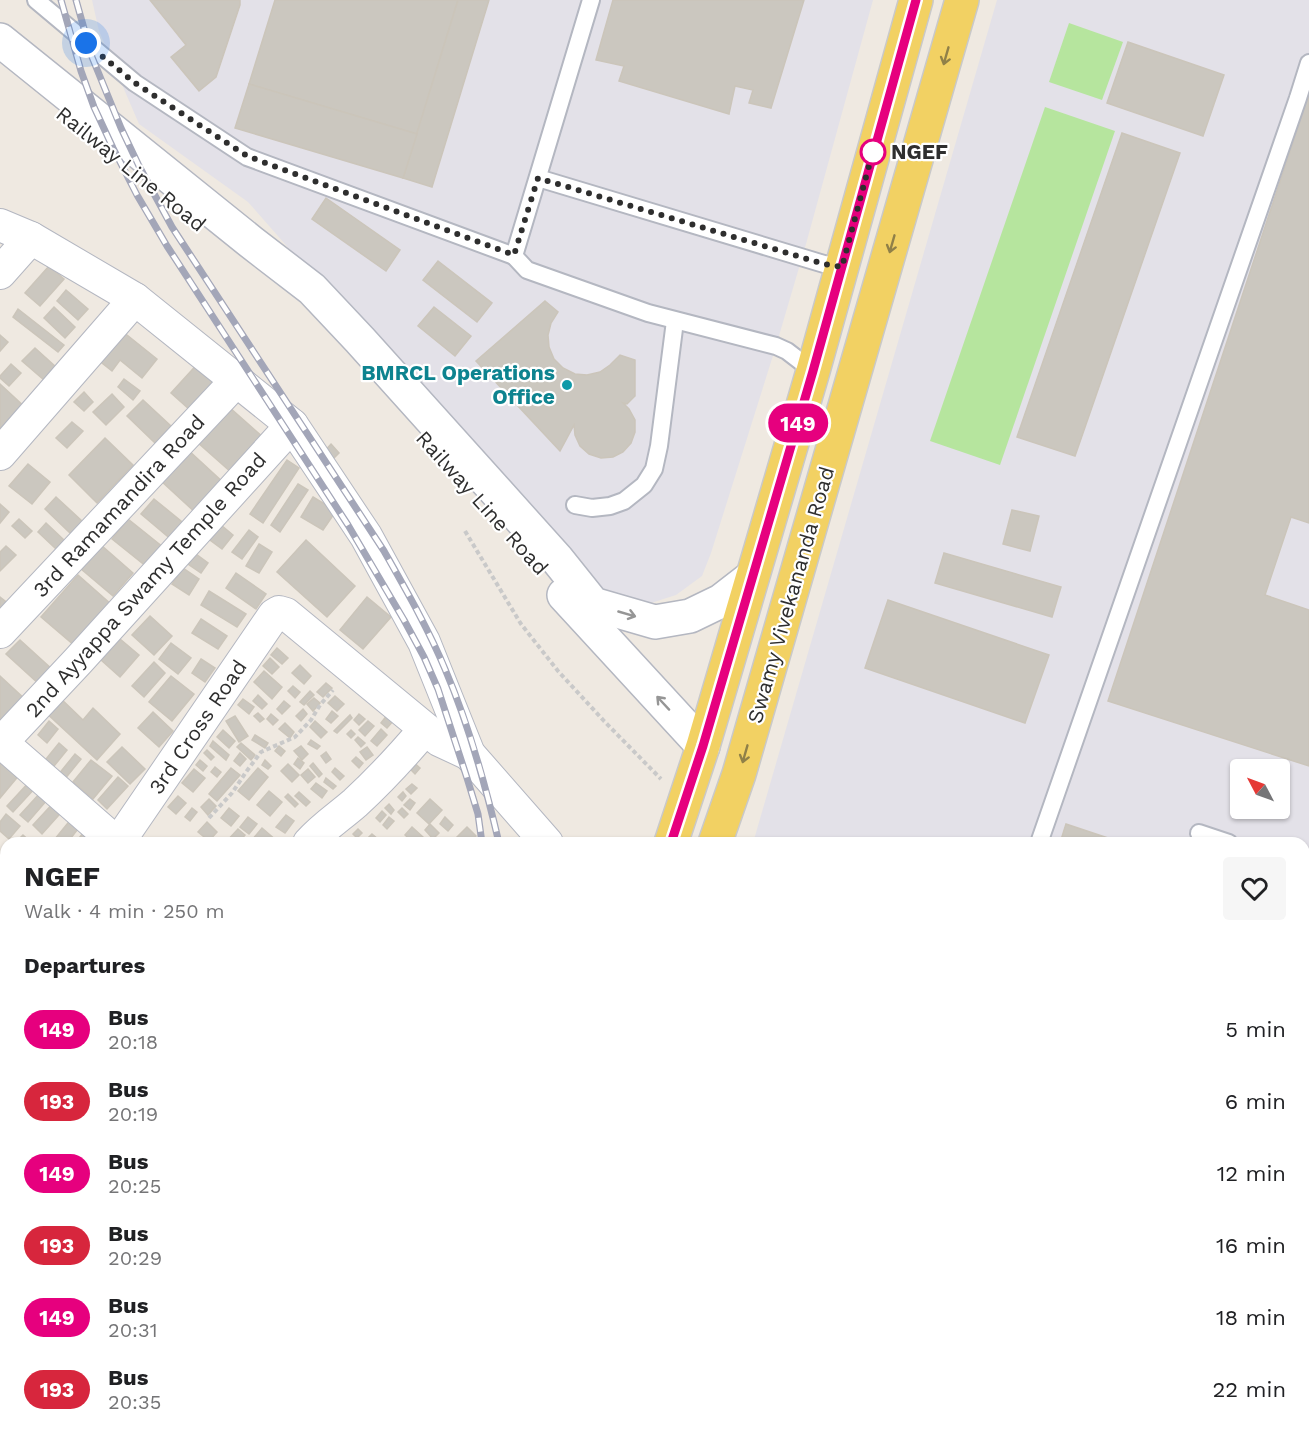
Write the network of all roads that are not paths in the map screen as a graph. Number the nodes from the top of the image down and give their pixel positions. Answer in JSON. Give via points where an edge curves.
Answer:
{"nodes":[{"id":1,"x":36,"y":0,"type":"edge"},
{"id":2,"x":591,"y":0,"type":"edge"},
{"id":3,"x":916,"y":0,"type":"edge"},
{"id":4,"x":962,"y":0,"type":"edge"},
{"id":5,"x":0,"y":40,"type":"edge"},
{"id":6,"x":1309,"y":63,"type":"edge"},
{"id":7,"x":0,"y":65,"type":"edge"},
{"id":8,"x":538,"y":178,"type":"junction"},
{"id":9,"x":0,"y":225,"type":"edge"},
{"id":10,"x":31,"y":238,"type":"junction"},
{"id":11,"x":514,"y":255,"type":"junction"},
{"id":12,"x":842,"y":267,"type":"junction"},
{"id":13,"x":0,"y":273,"type":"edge"},
{"id":14,"x":135,"y":299,"type":"junction"},
{"id":15,"x":675,"y":321,"type":"junction"},
{"id":16,"x":813,"y":371,"type":"junction"},
{"id":17,"x":237,"y":380,"type":"junction"},
{"id":18,"x":292,"y":425,"type":"junction"},
{"id":19,"x":0,"y":454,"type":"edge"},
{"id":20,"x":575,"y":505,"type":"dead end"},
{"id":21,"x":752,"y":577,"type":"junction"},
{"id":22,"x":0,"y":632,"type":"edge"},
{"id":23,"x":425,"y":729,"type":"junction"},
{"id":24,"x":1,"y":742,"type":"edge"},
{"id":25,"x":703,"y":746,"type":"junction"},
{"id":26,"x":470,"y":754,"type":"junction"},
{"id":27,"x":1199,"y":833,"type":"dead end"},
{"id":28,"x":111,"y":837,"type":"edge"},
{"id":29,"x":122,"y":837,"type":"edge"},
{"id":30,"x":314,"y":837,"type":"edge"},
{"id":31,"x":542,"y":837,"type":"edge"},
{"id":32,"x":673,"y":837,"type":"edge"},
{"id":33,"x":718,"y":837,"type":"edge"},
{"id":34,"x":1041,"y":837,"type":"edge"},
{"id":35,"x":1211,"y":837,"type":"edge"}],
"edges":[{"from":1,"to":11,"type":"lane","via":[[135,83],[247,156]]},
{"from":2,"to":8,"type":"lane"},
{"from":3,"to":12,"type":"main road","name":"Swamy Vivekananda Road"},
{"from":4,"to":33,"type":"main road","name":"Swamy Vivekananda Road","one_way":true},
{"from":5,"to":21,"type":"main road","one_way":true,"via":[[312,289],[557,559],[593,604],[655,622],[690,616],[722,601]]},
{"from":6,"to":34,"type":"lane"},
{"from":25,"to":7,"type":"main road","name":"Railway Line Road","one_way":true,"via":[[303,304]]},
{"from":8,"to":11,"type":"lane"},
{"from":8,"to":12,"type":"lane"},
{"from":9,"to":10,"type":"street"},
{"from":10,"to":13,"type":"street"},
{"from":10,"to":14,"type":"street"},
{"from":11,"to":15,"type":"lane","via":[[527,270]]},
{"from":12,"to":16,"type":"main road","name":"Swamy Vivekananda Road"},
{"from":14,"to":17,"type":"street"},
{"from":14,"to":19,"type":"street"},
{"from":15,"to":16,"type":"lane","via":[[776,346]]},
{"from":15,"to":20,"type":"lane","via":[[654,469],[644,485],[624,501],[592,508]]},
{"from":16,"to":21,"type":"main road","name":"Swamy Vivekananda Road"},
{"from":17,"to":18,"type":"street"},
{"from":17,"to":22,"type":"street","name":"3rd Ramamandira Road"},
{"from":18,"to":24,"type":"street","name":"2nd Ayyappa Swamy Temple Road"},
{"from":18,"to":26,"type":"street","via":[[366,536],[419,633]]},
{"from":21,"to":25,"type":"main road","name":"Swamy Vivekananda Road"},
{"from":23,"to":26,"type":"street"},
{"from":23,"to":29,"type":"street","name":"3rd Cross Road","via":[[279,612]]},
{"from":23,"to":30,"type":"street","via":[[393,766]]},
{"from":24,"to":28,"type":"street"},
{"from":25,"to":32,"type":"main road","name":"Swamy Vivekananda Road"},
{"from":26,"to":31,"type":"street"},
{"from":27,"to":35,"type":"lane"}]}
